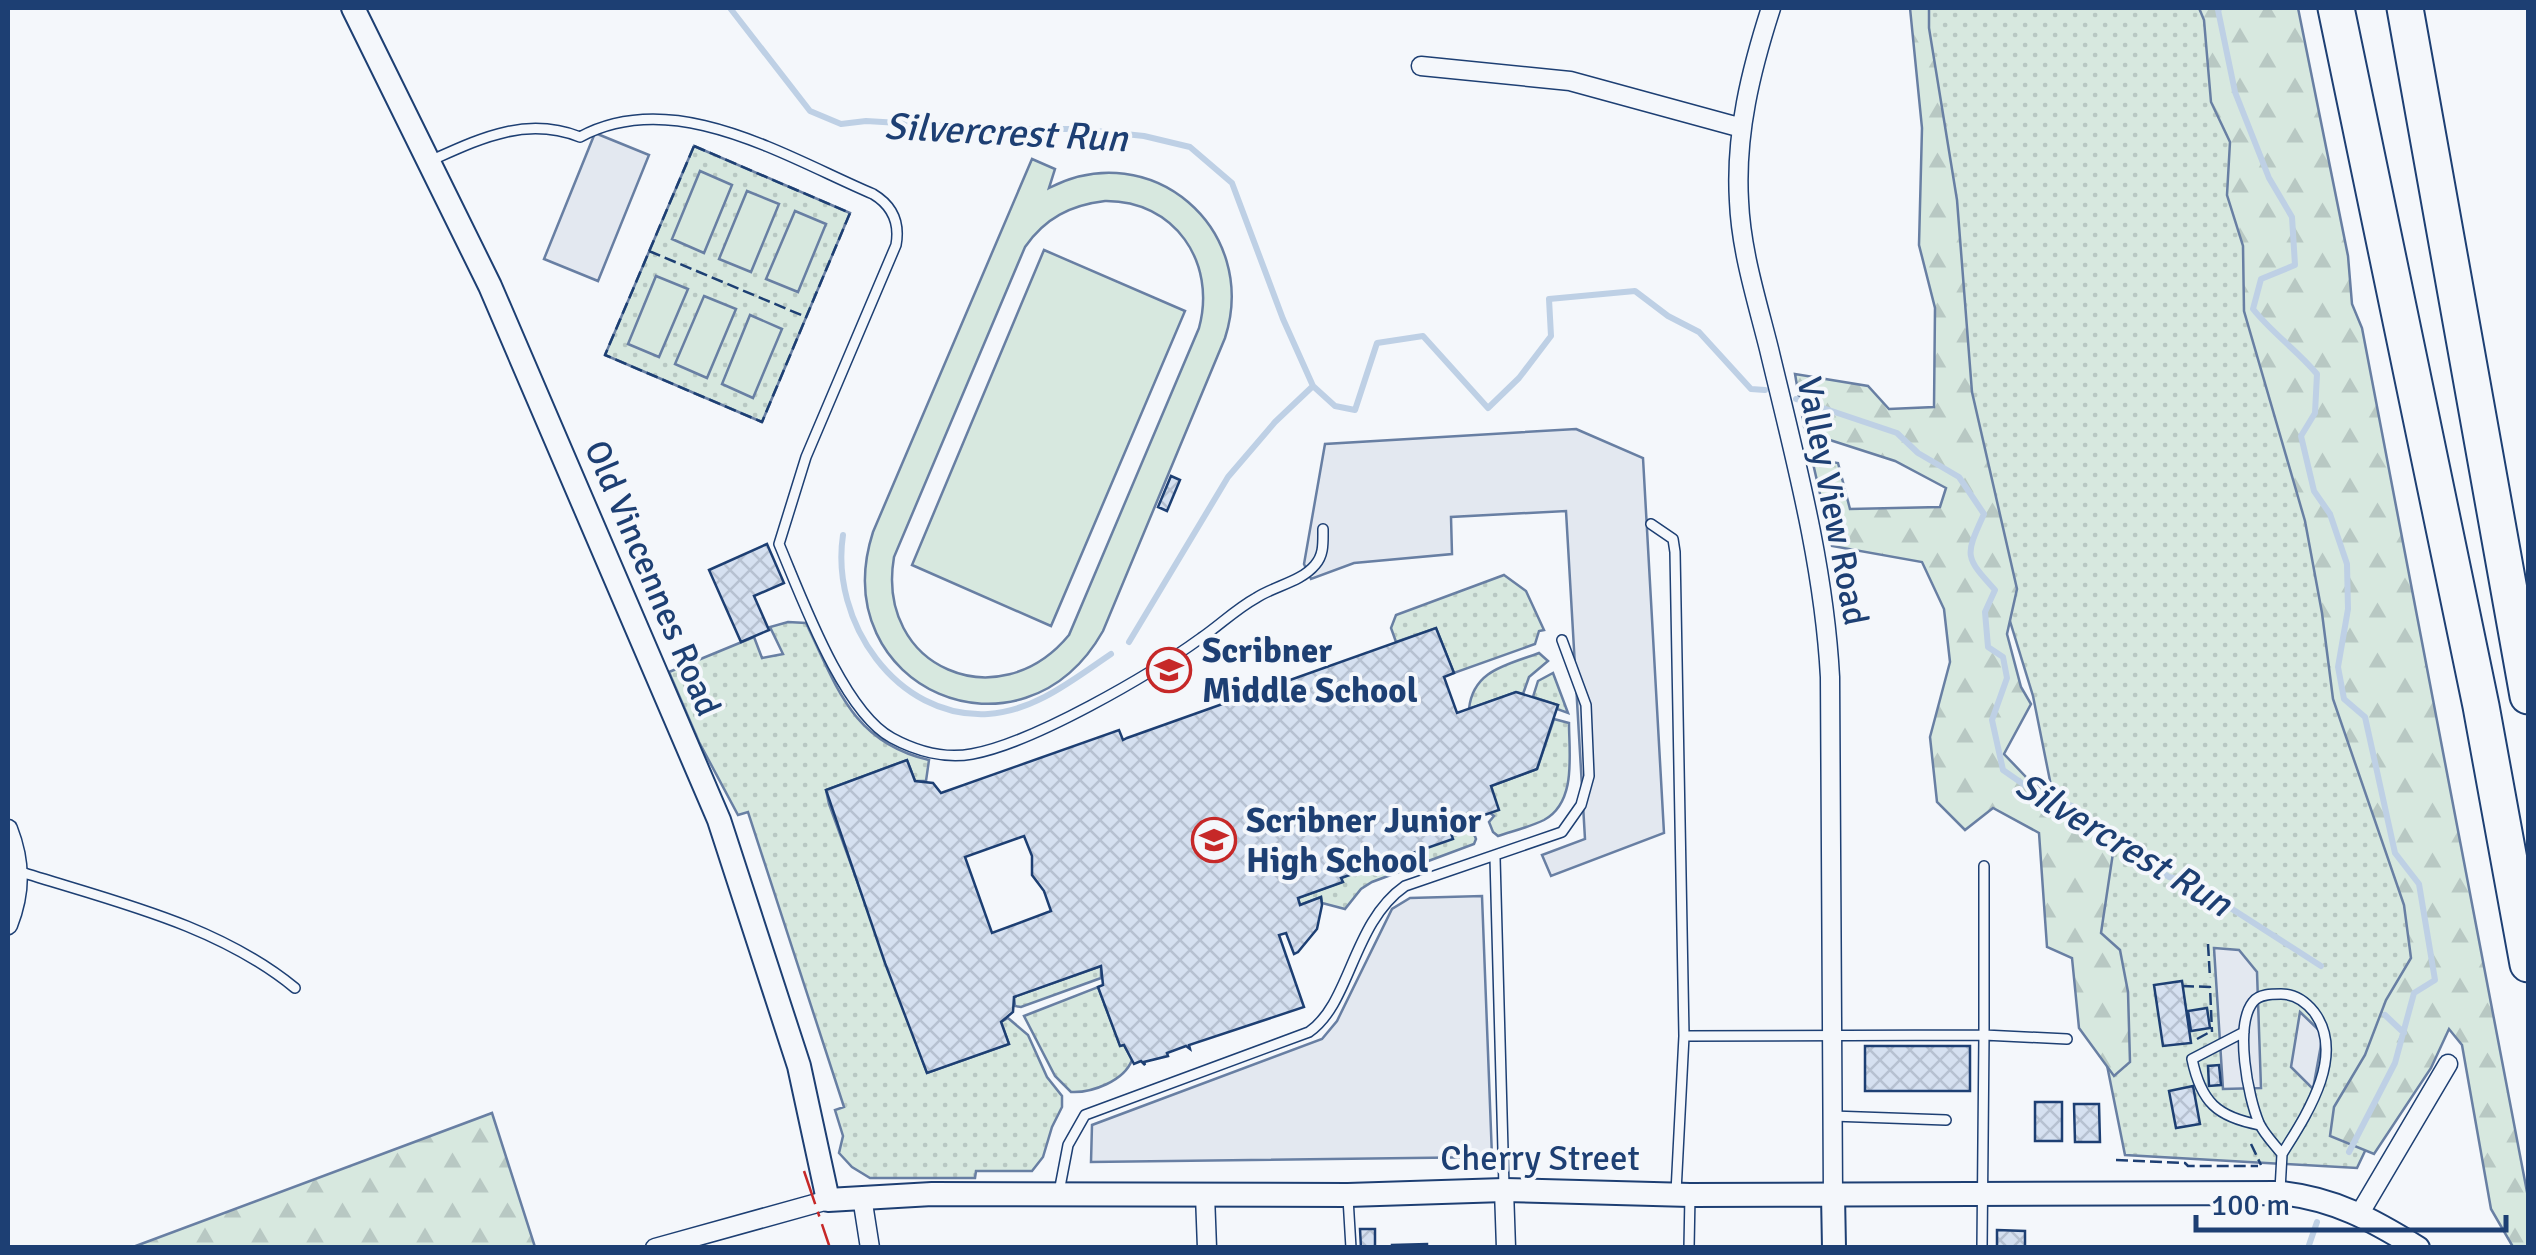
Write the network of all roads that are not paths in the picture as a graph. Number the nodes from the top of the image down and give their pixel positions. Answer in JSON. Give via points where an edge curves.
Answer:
{"nodes":[{"id":1,"x":354,"y":8,"type":"edge"},
{"id":2,"x":1771,"y":8,"type":"edge"},
{"id":3,"x":2336,"y":8,"type":"edge"},
{"id":4,"x":2404,"y":8,"type":"edge"},
{"id":5,"x":1421,"y":66,"type":"dead end"},
{"id":6,"x":1742,"y":128,"type":"junction"},
{"id":7,"x":430,"y":161,"type":"junction"},
{"id":8,"x":1651,"y":524,"type":"dead end"},
{"id":9,"x":1324,"y":530,"type":"dead end"},
{"id":10,"x":1562,"y":640,"type":"dead end"},
{"id":11,"x":2528,"y":696,"type":"edge"},
{"id":12,"x":8,"y":830,"type":"edge"},
{"id":13,"x":1495,"y":858,"type":"junction"},
{"id":14,"x":1984,"y":866,"type":"dead end"},
{"id":15,"x":18,"y":871,"type":"junction"},
{"id":16,"x":8,"y":925,"type":"edge"},
{"id":17,"x":2528,"y":964,"type":"edge"},
{"id":18,"x":295,"y":988,"type":"dead end"},
{"id":19,"x":2244,"y":1032,"type":"junction"},
{"id":20,"x":1831,"y":1034,"type":"junction"},
{"id":21,"x":1984,"y":1034,"type":"junction"},
{"id":22,"x":1684,"y":1036,"type":"junction"},
{"id":23,"x":2067,"y":1039,"type":"dead end"},
{"id":24,"x":2448,"y":1064,"type":"dead end"},
{"id":25,"x":1832,"y":1116,"type":"junction"},
{"id":26,"x":1946,"y":1120,"type":"dead end"},
{"id":27,"x":2260,"y":1125,"type":"junction"},
{"id":28,"x":2282,"y":1154,"type":"junction"},
{"id":29,"x":1504,"y":1190,"type":"junction"},
{"id":30,"x":2280,"y":1193,"type":"junction"},
{"id":31,"x":1059,"y":1194,"type":"junction"},
{"id":32,"x":1981,"y":1194,"type":"junction"},
{"id":33,"x":1683,"y":1195,"type":"junction"},
{"id":34,"x":1205,"y":1196,"type":"junction"},
{"id":35,"x":1348,"y":1196,"type":"junction"},
{"id":36,"x":1833,"y":1196,"type":"junction"},
{"id":37,"x":862,"y":1197,"type":"junction"},
{"id":38,"x":828,"y":1200,"type":"junction"},
{"id":39,"x":2360,"y":1213,"type":"junction"},
{"id":40,"x":655,"y":1248,"type":"edge"},
{"id":41,"x":870,"y":1248,"type":"edge"},
{"id":42,"x":1206,"y":1248,"type":"edge"},
{"id":43,"x":1351,"y":1248,"type":"edge"},
{"id":44,"x":1506,"y":1248,"type":"edge"},
{"id":45,"x":1688,"y":1248,"type":"edge"},
{"id":46,"x":1834,"y":1248,"type":"edge"},
{"id":47,"x":1982,"y":1248,"type":"edge"},
{"id":48,"x":2418,"y":1248,"type":"edge"}],
"edges":[{"from":1,"to":7,"type":"street","name":"Old Vincennes Road"},
{"from":2,"to":6,"type":"street","name":"Valley View Road"},
{"from":3,"to":17,"type":"highway"},
{"from":4,"to":11,"type":"highway"},
{"from":5,"to":6,"type":"street","via":[[1570,81]]},
{"from":6,"to":20,"type":"street","name":"Valley View Road","via":[[1743,238],[1826,606]]},
{"from":7,"to":9,"type":"lane","via":[[500,131],[544,127],[580,137],[617,122],[678,121],[717,128],[874,194],[892,212],[898,230],[893,253],[806,457],[779,539],[841,680],[862,713],[911,748],[956,756],[986,751],[1053,723],[1309,572],[1321,557]]},
{"from":7,"to":38,"type":"street","name":"Old Vincennes Road","via":[[720,820],[799,1066]]},
{"from":8,"to":22,"type":"lane","via":[[1673,539],[1676,552]]},
{"from":10,"to":13,"type":"lane","via":[[1586,704],[1589,776],[1581,805],[1562,832]]},
{"from":12,"to":15,"type":"street"},
{"from":13,"to":29,"type":"lane"},
{"from":13,"to":31,"type":"lane","via":[[1392,895],[1362,938],[1324,1022],[1310,1032],[1084,1115],[1068,1144]]},
{"from":14,"to":21,"type":"lane"},
{"from":15,"to":16,"type":"street"},
{"from":15,"to":18,"type":"lane","via":[[177,922],[272,968]]},
{"from":19,"to":27,"type":"lane","via":[[2247,1080]]},
{"from":19,"to":27,"type":"lane","via":[[2192,1059],[2198,1086],[2214,1107]]},
{"from":19,"to":28,"type":"lane","via":[[2256,998],[2288,994],[2305,1002],[2325,1034],[2318,1088]]},
{"from":20,"to":21,"type":"lane"},
{"from":20,"to":22,"type":"lane"},
{"from":20,"to":25,"type":"street","name":"Valley View Road"},
{"from":21,"to":23,"type":"lane"},
{"from":21,"to":32,"type":"lane"},
{"from":22,"to":33,"type":"lane"},
{"from":24,"to":39,"type":"street"},
{"from":25,"to":26,"type":"lane"},
{"from":25,"to":36,"type":"street","name":"Valley View Road"},
{"from":27,"to":28,"type":"lane"},
{"from":28,"to":30,"type":"lane"},
{"from":29,"to":33,"type":"street","name":"Cherry Street"},
{"from":29,"to":35,"type":"street","name":"Cherry Street"},
{"from":29,"to":44,"type":"street"},
{"from":30,"to":32,"type":"street","name":"Cherry Street"},
{"from":30,"to":39,"type":"street","name":"Cherry Street"},
{"from":31,"to":34,"type":"street","name":"Cherry Street"},
{"from":31,"to":37,"type":"street","name":"Cherry Street"},
{"from":32,"to":36,"type":"street","name":"Cherry Street"},
{"from":32,"to":47,"type":"lane"},
{"from":33,"to":36,"type":"street","name":"Cherry Street"},
{"from":33,"to":45,"type":"lane"},
{"from":34,"to":35,"type":"street","name":"Cherry Street"},
{"from":34,"to":42,"type":"street"},
{"from":35,"to":43,"type":"lane"},
{"from":36,"to":46,"type":"street"},
{"from":37,"to":38,"type":"street","name":"Cherry Street"},
{"from":37,"to":41,"type":"street"},
{"from":38,"to":40,"type":"street","name":"Cherry Street"},
{"from":39,"to":48,"type":"street","name":"Cherry Street"}]}
